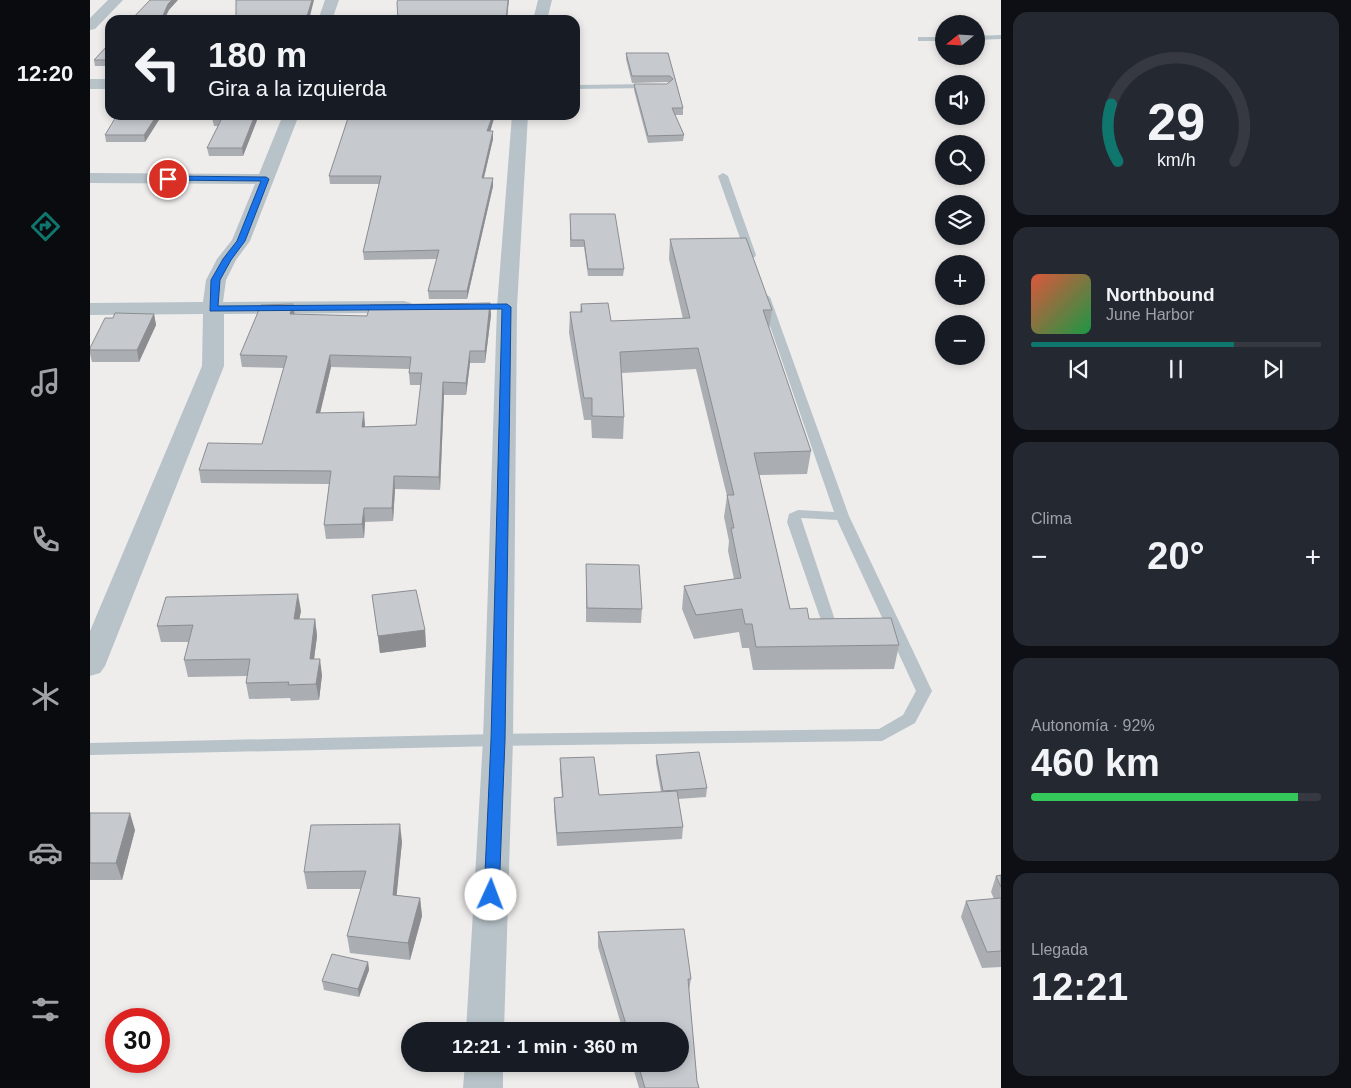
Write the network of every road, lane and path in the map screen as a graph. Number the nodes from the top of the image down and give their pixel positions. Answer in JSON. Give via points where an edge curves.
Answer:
{"nodes":[{"id":1,"x":116,"y":0,"type":"edge"},
{"id":2,"x":332,"y":0,"type":"edge"},
{"id":3,"x":545,"y":0,"type":"edge"},
{"id":4,"x":327,"y":15,"type":"edge"},
{"id":5,"x":541,"y":15,"type":"edge"},
{"id":6,"x":90,"y":26,"type":"edge"},
{"id":7,"x":1001,"y":37,"type":"edge"},
{"id":8,"x":985,"y":38,"type":"edge"},
{"id":9,"x":921,"y":39,"type":"dead end"},
{"id":10,"x":935,"y":39,"type":"edge"},
{"id":11,"x":90,"y":84,"type":"edge"},
{"id":12,"x":105,"y":84,"type":"edge"},
{"id":13,"x":658,"y":86,"type":"edge"},
{"id":14,"x":580,"y":87,"type":"edge"},
{"id":15,"x":289,"y":120,"type":"edge"},
{"id":16,"x":519,"y":120,"type":"edge"},
{"id":17,"x":723,"y":176,"type":"dead end"},
{"id":18,"x":90,"y":178,"type":"edge"},
{"id":19,"x":266,"y":179,"type":"junction"},
{"id":20,"x":755,"y":268,"type":"edge"},
{"id":21,"x":762,"y":286,"type":"edge"},
{"id":22,"x":419,"y":307,"type":"edge"},
{"id":23,"x":90,"y":309,"type":"edge"},
{"id":24,"x":213,"y":309,"type":"junction"},
{"id":25,"x":842,"y":516,"type":"junction"},
{"id":26,"x":830,"y":626,"type":"edge"},
{"id":27,"x":90,"y":666,"type":"edge"},
{"id":28,"x":498,"y":740,"type":"junction"},
{"id":29,"x":90,"y":749,"type":"edge"},
{"id":30,"x":485,"y":1022,"type":"edge"},
{"id":31,"x":484,"y":1072,"type":"edge"},
{"id":32,"x":483,"y":1088,"type":"edge"}],
"edges":[{"from":1,"to":6,"type":"street"},
{"from":2,"to":4,"type":"street"},
{"from":3,"to":5,"type":"street"},
{"from":7,"to":8,"type":"lane"},
{"from":9,"to":10,"type":"lane"},
{"from":11,"to":12,"type":"street"},
{"from":13,"to":14,"type":"lane"},
{"from":15,"to":19,"type":"street"},
{"from":16,"to":28,"type":"street","via":[[497,307]]},
{"from":17,"to":20,"type":"lane"},
{"from":18,"to":19,"type":"street"},
{"from":19,"to":24,"type":"street","via":[[241,241],[216,280]]},
{"from":21,"to":25,"type":"lane"},
{"from":22,"to":24,"type":"street"},
{"from":23,"to":24,"type":"street"},
{"from":24,"to":27,"type":"street","via":[[212,366]]},
{"from":25,"to":26,"type":"lane","via":[[798,514],[794,518]]},
{"from":25,"to":28,"type":"lane","via":[[924,690],[909,720],[882,735]]},
{"from":28,"to":29,"type":"lane"},
{"from":28,"to":30,"type":"street"},
{"from":31,"to":32,"type":"street"}]}
